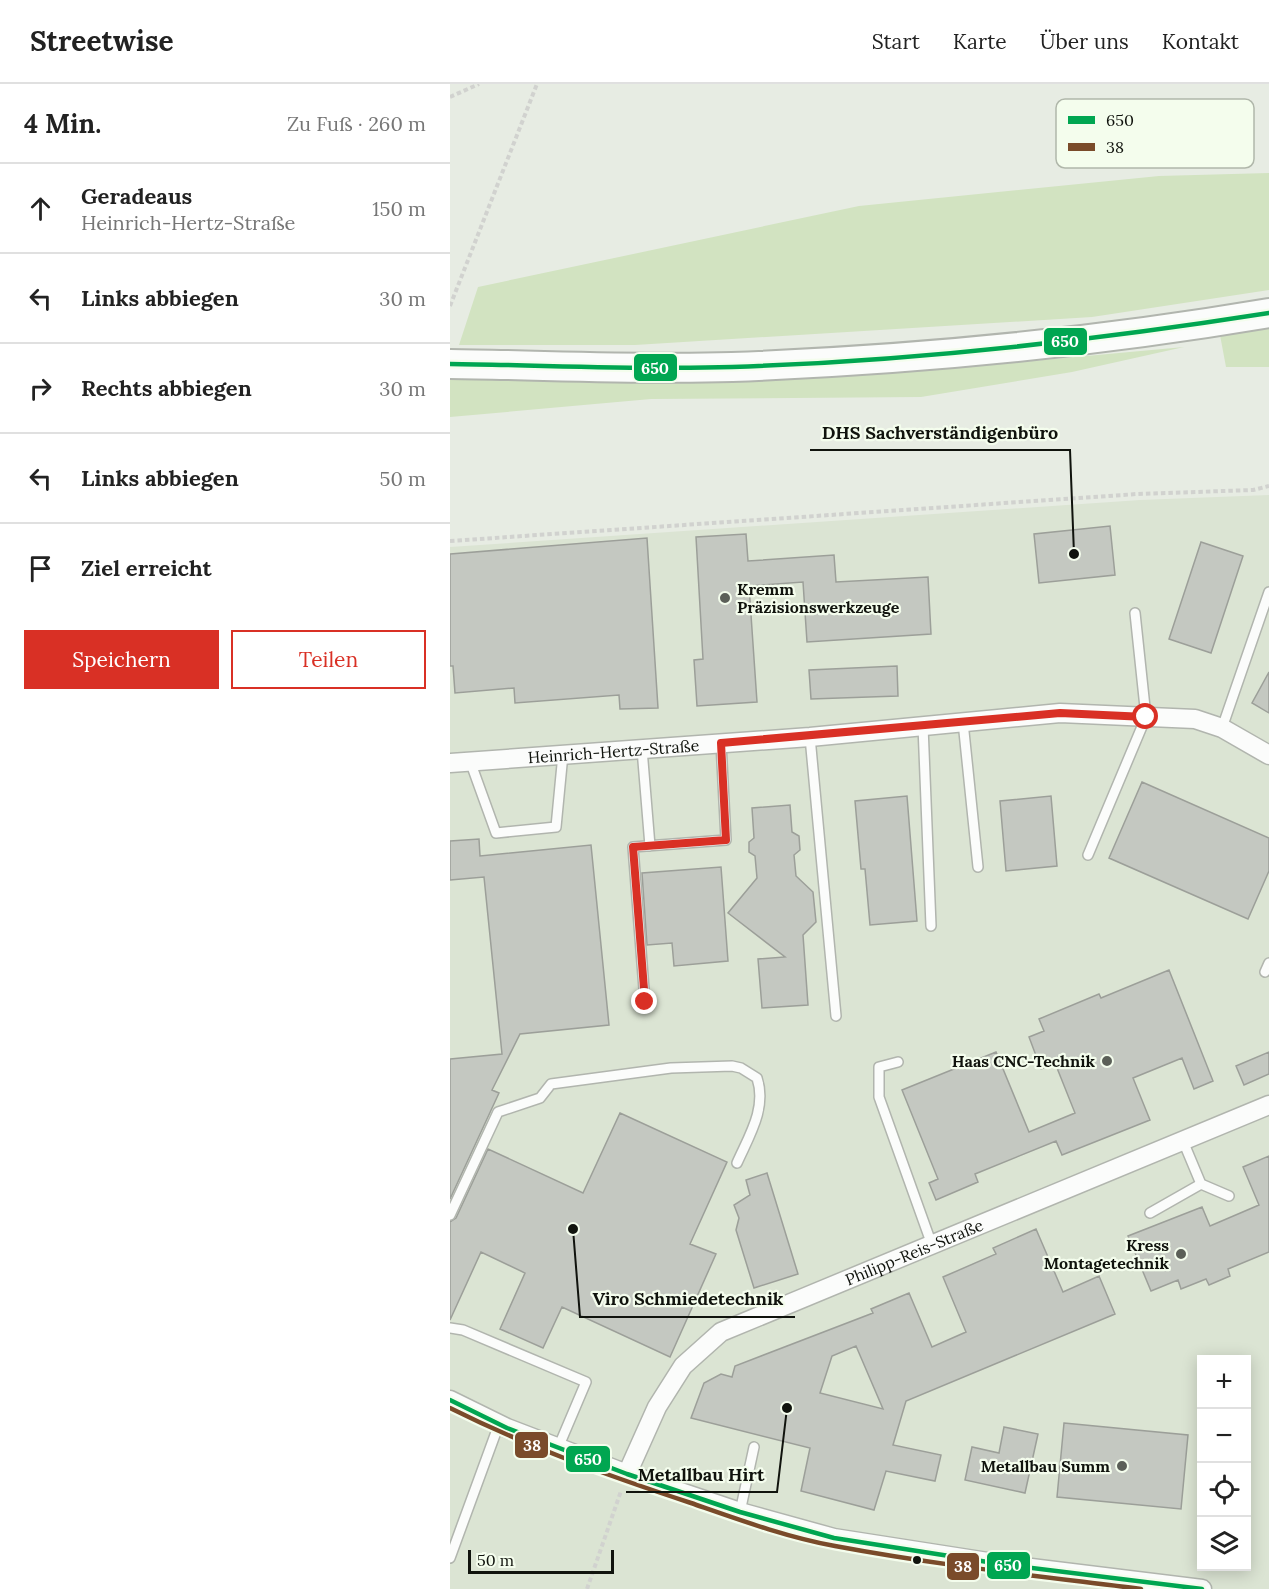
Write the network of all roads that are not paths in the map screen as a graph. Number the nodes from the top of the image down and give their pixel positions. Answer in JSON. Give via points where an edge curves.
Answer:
{"nodes":[{"id":1,"x":1269,"y":313,"type":"edge"},
{"id":2,"x":450,"y":364,"type":"edge"},
{"id":3,"x":1269,"y":592,"type":"edge"},
{"id":4,"x":1135,"y":613,"type":"dead end"},
{"id":5,"x":1146,"y":717,"type":"junction"},
{"id":6,"x":963,"y":722,"type":"junction"},
{"id":7,"x":923,"y":726,"type":"junction"},
{"id":8,"x":1222,"y":728,"type":"junction"},
{"id":9,"x":810,"y":737,"type":"junction"},
{"id":10,"x":721,"y":743,"type":"junction"},
{"id":11,"x":642,"y":749,"type":"junction"},
{"id":12,"x":563,"y":754,"type":"junction"},
{"id":13,"x":1269,"y":755,"type":"edge"},
{"id":14,"x":470,"y":761,"type":"junction"},
{"id":15,"x":450,"y":763,"type":"edge"},
{"id":16,"x":650,"y":846,"type":"junction"},
{"id":17,"x":1088,"y":855,"type":"dead end"},
{"id":18,"x":978,"y":867,"type":"dead end"},
{"id":19,"x":931,"y":926,"type":"dead end"},
{"id":20,"x":645,"y":1002,"type":"dead end"},
{"id":21,"x":836,"y":1016,"type":"dead end"},
{"id":22,"x":898,"y":1062,"type":"dead end"},
{"id":23,"x":1269,"y":1105,"type":"edge"},
{"id":24,"x":1183,"y":1141,"type":"junction"},
{"id":25,"x":737,"y":1163,"type":"dead end"},
{"id":26,"x":1201,"y":1184,"type":"junction"},
{"id":27,"x":1229,"y":1196,"type":"dead end"},
{"id":28,"x":1150,"y":1213,"type":"dead end"},
{"id":29,"x":450,"y":1215,"type":"edge"},
{"id":30,"x":932,"y":1245,"type":"junction"},
{"id":31,"x":450,"y":1328,"type":"edge"},
{"id":32,"x":450,"y":1400,"type":"edge"},
{"id":33,"x":499,"y":1424,"type":"junction"},
{"id":34,"x":754,"y":1447,"type":"dead end"},
{"id":35,"x":558,"y":1448,"type":"junction"},
{"id":36,"x":627,"y":1474,"type":"junction"},
{"id":37,"x":740,"y":1512,"type":"junction"},
{"id":38,"x":450,"y":1558,"type":"edge"},
{"id":39,"x":1202,"y":1589,"type":"edge"}],
"edges":[{"from":1,"to":2,"type":"main road","via":[[1160,331],[978,351],[730,367]]},
{"from":3,"to":8,"type":"lane"},
{"from":4,"to":5,"type":"lane"},
{"from":5,"to":6,"type":"street","name":"Heinrich-Hertz-Straße","via":[[1060,713]]},
{"from":5,"to":8,"type":"street","name":"Heinrich-Hertz-Straße","via":[[1195,719]]},
{"from":5,"to":17,"type":"lane"},
{"from":6,"to":7,"type":"street","name":"Heinrich-Hertz-Straße"},
{"from":6,"to":18,"type":"lane"},
{"from":7,"to":9,"type":"street","name":"Heinrich-Hertz-Straße"},
{"from":7,"to":19,"type":"lane"},
{"from":8,"to":13,"type":"street","name":"Heinrich-Hertz-Straße"},
{"from":9,"to":10,"type":"street","name":"Heinrich-Hertz-Straße"},
{"from":9,"to":21,"type":"lane"},
{"from":10,"to":11,"type":"street","name":"Heinrich-Hertz-Straße"},
{"from":10,"to":16,"type":"lane","via":[[726,840]]},
{"from":11,"to":12,"type":"street","name":"Heinrich-Hertz-Straße"},
{"from":11,"to":16,"type":"lane"},
{"from":12,"to":14,"type":"street","name":"Heinrich-Hertz-Straße"},
{"from":12,"to":14,"type":"lane","via":[[556,827],[496,833]]},
{"from":14,"to":15,"type":"street","name":"Heinrich-Hertz-Straße"},
{"from":16,"to":20,"type":"lane","via":[[633,847]]},
{"from":22,"to":30,"type":"lane","via":[[879,1066],[879,1097]]},
{"from":23,"to":24,"type":"street","name":"Philipp-Reis-Straße"},
{"from":24,"to":26,"type":"lane"},
{"from":24,"to":30,"type":"street","name":"Philipp-Reis-Straße"},
{"from":25,"to":29,"type":"lane","via":[[762,1097],[757,1078],[741,1068],[671,1068],[551,1084],[540,1098],[498,1112]]},
{"from":26,"to":27,"type":"lane"},
{"from":26,"to":28,"type":"lane"},
{"from":30,"to":36,"type":"street","name":"Philipp-Reis-Straße","via":[[720,1332],[683,1366],[657,1407]]},
{"from":31,"to":35,"type":"lane","via":[[586,1382]]},
{"from":32,"to":33,"type":"street"},
{"from":33,"to":35,"type":"street"},
{"from":33,"to":38,"type":"lane"},
{"from":34,"to":37,"type":"lane"},
{"from":35,"to":36,"type":"street"},
{"from":36,"to":37,"type":"street"},
{"from":37,"to":39,"type":"street","via":[[834,1538],[1007,1566]]}]}
